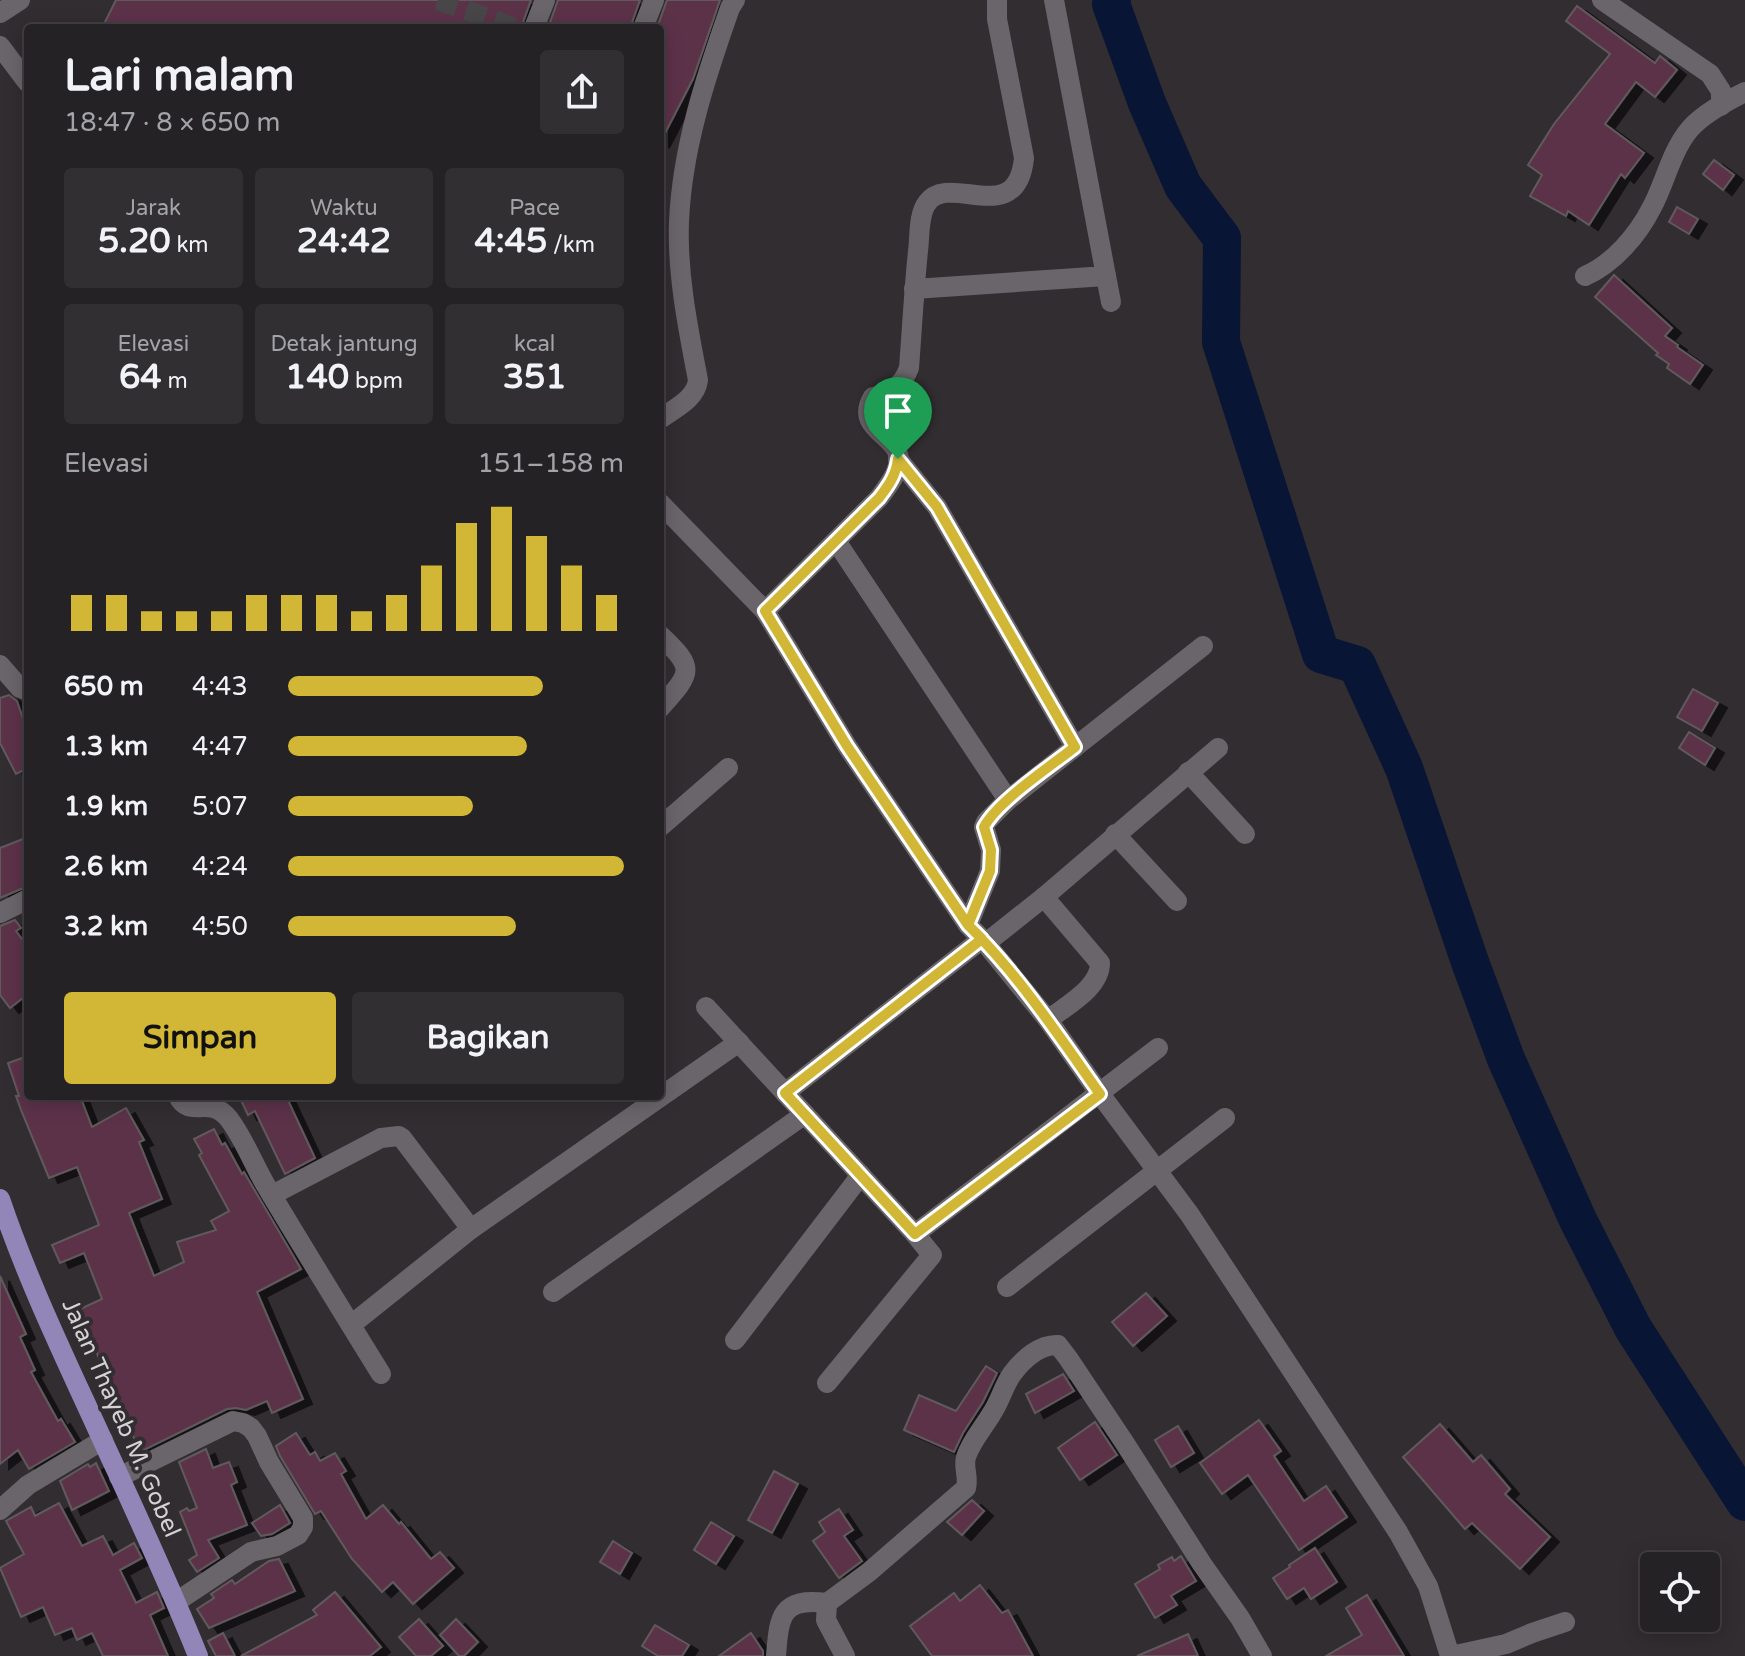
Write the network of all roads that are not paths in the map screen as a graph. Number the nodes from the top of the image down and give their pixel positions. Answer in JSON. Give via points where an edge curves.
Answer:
{"nodes":[{"id":1,"x":20,"y":0,"type":"edge"},
{"id":2,"x":545,"y":0,"type":"edge"},
{"id":3,"x":654,"y":0,"type":"edge"},
{"id":4,"x":735,"y":0,"type":"edge"},
{"id":5,"x":997,"y":0,"type":"edge"},
{"id":6,"x":1054,"y":0,"type":"edge"},
{"id":7,"x":1602,"y":0,"type":"edge"},
{"id":8,"x":0,"y":13,"type":"edge"},
{"id":9,"x":536,"y":24,"type":"edge"},
{"id":10,"x":645,"y":24,"type":"edge"},
{"id":11,"x":0,"y":46,"type":"edge"},
{"id":12,"x":24,"y":78,"type":"edge"},
{"id":13,"x":1737,"y":99,"type":"edge"},
{"id":14,"x":1106,"y":276,"type":"junction"},
{"id":15,"x":1585,"y":276,"type":"dead end"},
{"id":16,"x":914,"y":289,"type":"junction"},
{"id":17,"x":1111,"y":302,"type":"dead end"},
{"id":18,"x":664,"y":416,"type":"edge"},
{"id":19,"x":898,"y":459,"type":"junction"},
{"id":20,"x":664,"y":507,"type":"edge"},
{"id":21,"x":836,"y":541,"type":"junction"},
{"id":22,"x":765,"y":611,"type":"junction"},
{"id":23,"x":664,"y":639,"type":"edge"},
{"id":24,"x":1203,"y":646,"type":"dead end"},
{"id":25,"x":0,"y":665,"type":"edge"},
{"id":26,"x":24,"y":690,"type":"edge"},
{"id":27,"x":664,"y":703,"type":"edge"},
{"id":28,"x":1075,"y":747,"type":"junction"},
{"id":29,"x":1218,"y":748,"type":"dead end"},
{"id":30,"x":728,"y":768,"type":"dead end"},
{"id":31,"x":1188,"y":772,"type":"junction"},
{"id":32,"x":1008,"y":800,"type":"junction"},
{"id":33,"x":664,"y":824,"type":"edge"},
{"id":34,"x":1115,"y":834,"type":"junction"},
{"id":35,"x":1245,"y":834,"type":"dead end"},
{"id":36,"x":1044,"y":897,"type":"junction"},
{"id":37,"x":24,"y":901,"type":"edge"},
{"id":38,"x":1177,"y":901,"type":"dead end"},
{"id":39,"x":0,"y":913,"type":"edge"},
{"id":40,"x":979,"y":936,"type":"junction"},
{"id":41,"x":706,"y":1007,"type":"dead end"},
{"id":42,"x":1048,"y":1020,"type":"junction"},
{"id":43,"x":739,"y":1042,"type":"junction"},
{"id":44,"x":1158,"y":1048,"type":"dead end"},
{"id":45,"x":785,"y":1093,"type":"junction"},
{"id":46,"x":664,"y":1094,"type":"edge"},
{"id":47,"x":1100,"y":1094,"type":"junction"},
{"id":48,"x":180,"y":1100,"type":"edge"},
{"id":49,"x":656,"y":1100,"type":"edge"},
{"id":50,"x":805,"y":1114,"type":"junction"},
{"id":51,"x":1225,"y":1118,"type":"dead end"},
{"id":52,"x":1157,"y":1171,"type":"junction"},
{"id":53,"x":861,"y":1175,"type":"junction"},
{"id":54,"x":272,"y":1195,"type":"junction"},
{"id":55,"x":0,"y":1199,"type":"edge"},
{"id":56,"x":471,"y":1229,"type":"junction"},
{"id":57,"x":915,"y":1234,"type":"junction"},
{"id":58,"x":1007,"y":1287,"type":"dead end"},
{"id":59,"x":553,"y":1292,"type":"dead end"},
{"id":60,"x":351,"y":1325,"type":"junction"},
{"id":61,"x":735,"y":1340,"type":"dead end"},
{"id":62,"x":381,"y":1374,"type":"dead end"},
{"id":63,"x":827,"y":1383,"type":"dead end"},
{"id":64,"x":103,"y":1440,"type":"junction"},
{"id":65,"x":119,"y":1477,"type":"junction"},
{"id":66,"x":0,"y":1510,"type":"edge"},
{"id":67,"x":176,"y":1602,"type":"junction"},
{"id":68,"x":827,"y":1603,"type":"junction"},
{"id":69,"x":1565,"y":1622,"type":"dead end"},
{"id":70,"x":198,"y":1656,"type":"edge"},
{"id":71,"x":776,"y":1656,"type":"edge"},
{"id":72,"x":845,"y":1656,"type":"edge"},
{"id":73,"x":1262,"y":1656,"type":"edge"},
{"id":74,"x":1451,"y":1656,"type":"edge"}],
"edges":[{"from":1,"to":8,"type":"street"},
{"from":2,"to":9,"type":"street"},
{"from":3,"to":10,"type":"street"},
{"from":4,"to":18,"type":"street","via":[[698,109],[679,222],[698,386]]},
{"from":5,"to":16,"type":"street","via":[[1023,169],[1008,193],[940,193],[929,200],[921,222]]},
{"from":6,"to":14,"type":"street"},
{"from":7,"to":13,"type":"street","via":[[1710,74],[1721,91]]},
{"from":11,"to":12,"type":"street"},
{"from":13,"to":15,"type":"street","via":[[1689,130],[1642,224],[1605,266]]},
{"from":14,"to":16,"type":"street"},
{"from":14,"to":17,"type":"street"},
{"from":16,"to":19,"type":"street","via":[[909,368],[899,386],[870,402],[871,422]]},
{"from":19,"to":21,"type":"street","via":[[891,483]]},
{"from":19,"to":28,"type":"street","via":[[937,507]]},
{"from":20,"to":22,"type":"street"},
{"from":21,"to":22,"type":"street"},
{"from":21,"to":32,"type":"street"},
{"from":22,"to":40,"type":"street","via":[[847,746]]},
{"from":23,"to":27,"type":"street","via":[[686,664],[681,683]]},
{"from":24,"to":28,"type":"street"},
{"from":25,"to":26,"type":"street"},
{"from":28,"to":32,"type":"street"},
{"from":29,"to":31,"type":"street"},
{"from":30,"to":33,"type":"street"},
{"from":31,"to":34,"type":"street"},
{"from":31,"to":35,"type":"street"},
{"from":32,"to":40,"type":"street","via":[[984,827],[991,850]]},
{"from":34,"to":36,"type":"street"},
{"from":34,"to":38,"type":"street"},
{"from":36,"to":40,"type":"street"},
{"from":36,"to":42,"type":"street","via":[[1100,963],[1093,985]]},
{"from":37,"to":39,"type":"street"},
{"from":40,"to":42,"type":"street"},
{"from":40,"to":45,"type":"street"},
{"from":41,"to":43,"type":"street"},
{"from":42,"to":47,"type":"street"},
{"from":43,"to":45,"type":"street"},
{"from":43,"to":46,"type":"street"},
{"from":44,"to":47,"type":"street"},
{"from":45,"to":50,"type":"street"},
{"from":47,"to":52,"type":"street"},
{"from":47,"to":57,"type":"street"},
{"from":48,"to":54,"type":"street","via":[[189,1108],[213,1106],[226,1116]]},
{"from":49,"to":56,"type":"street"},
{"from":50,"to":53,"type":"street"},
{"from":50,"to":59,"type":"street"},
{"from":51,"to":52,"type":"street"},
{"from":52,"to":58,"type":"street"},
{"from":52,"to":74,"type":"street","via":[[1398,1532],[1428,1586]]},
{"from":53,"to":57,"type":"street"},
{"from":53,"to":61,"type":"street"},
{"from":54,"to":56,"type":"street","via":[[381,1138],[399,1136]]},
{"from":54,"to":60,"type":"street"},
{"from":55,"to":64,"type":"main road","name":"Jalan Thayeb M. Gobel"},
{"from":56,"to":60,"type":"street"},
{"from":57,"to":63,"type":"street","via":[[932,1255]]},
{"from":60,"to":62,"type":"street"},
{"from":64,"to":65,"type":"main road","name":"Jalan Thayeb M. Gobel"},
{"from":64,"to":66,"type":"street","via":[[28,1485]]},
{"from":65,"to":67,"type":"main road","name":"Jalan Thayeb M. Gobel"},
{"from":65,"to":67,"type":"street","via":[[233,1421],[243,1423],[257,1436],[303,1518],[298,1535],[251,1552]]},
{"from":67,"to":70,"type":"main road","name":"Jalan Thayeb M. Gobel"},
{"from":68,"to":71,"type":"street","via":[[798,1602],[783,1615]]},
{"from":68,"to":72,"type":"street","via":[[826,1620]]},
{"from":68,"to":73,"type":"street","via":[[966,1488],[966,1458],[1012,1375],[1040,1348],[1058,1345]]},
{"from":69,"to":74,"type":"street","via":[[1506,1644]]}]}
